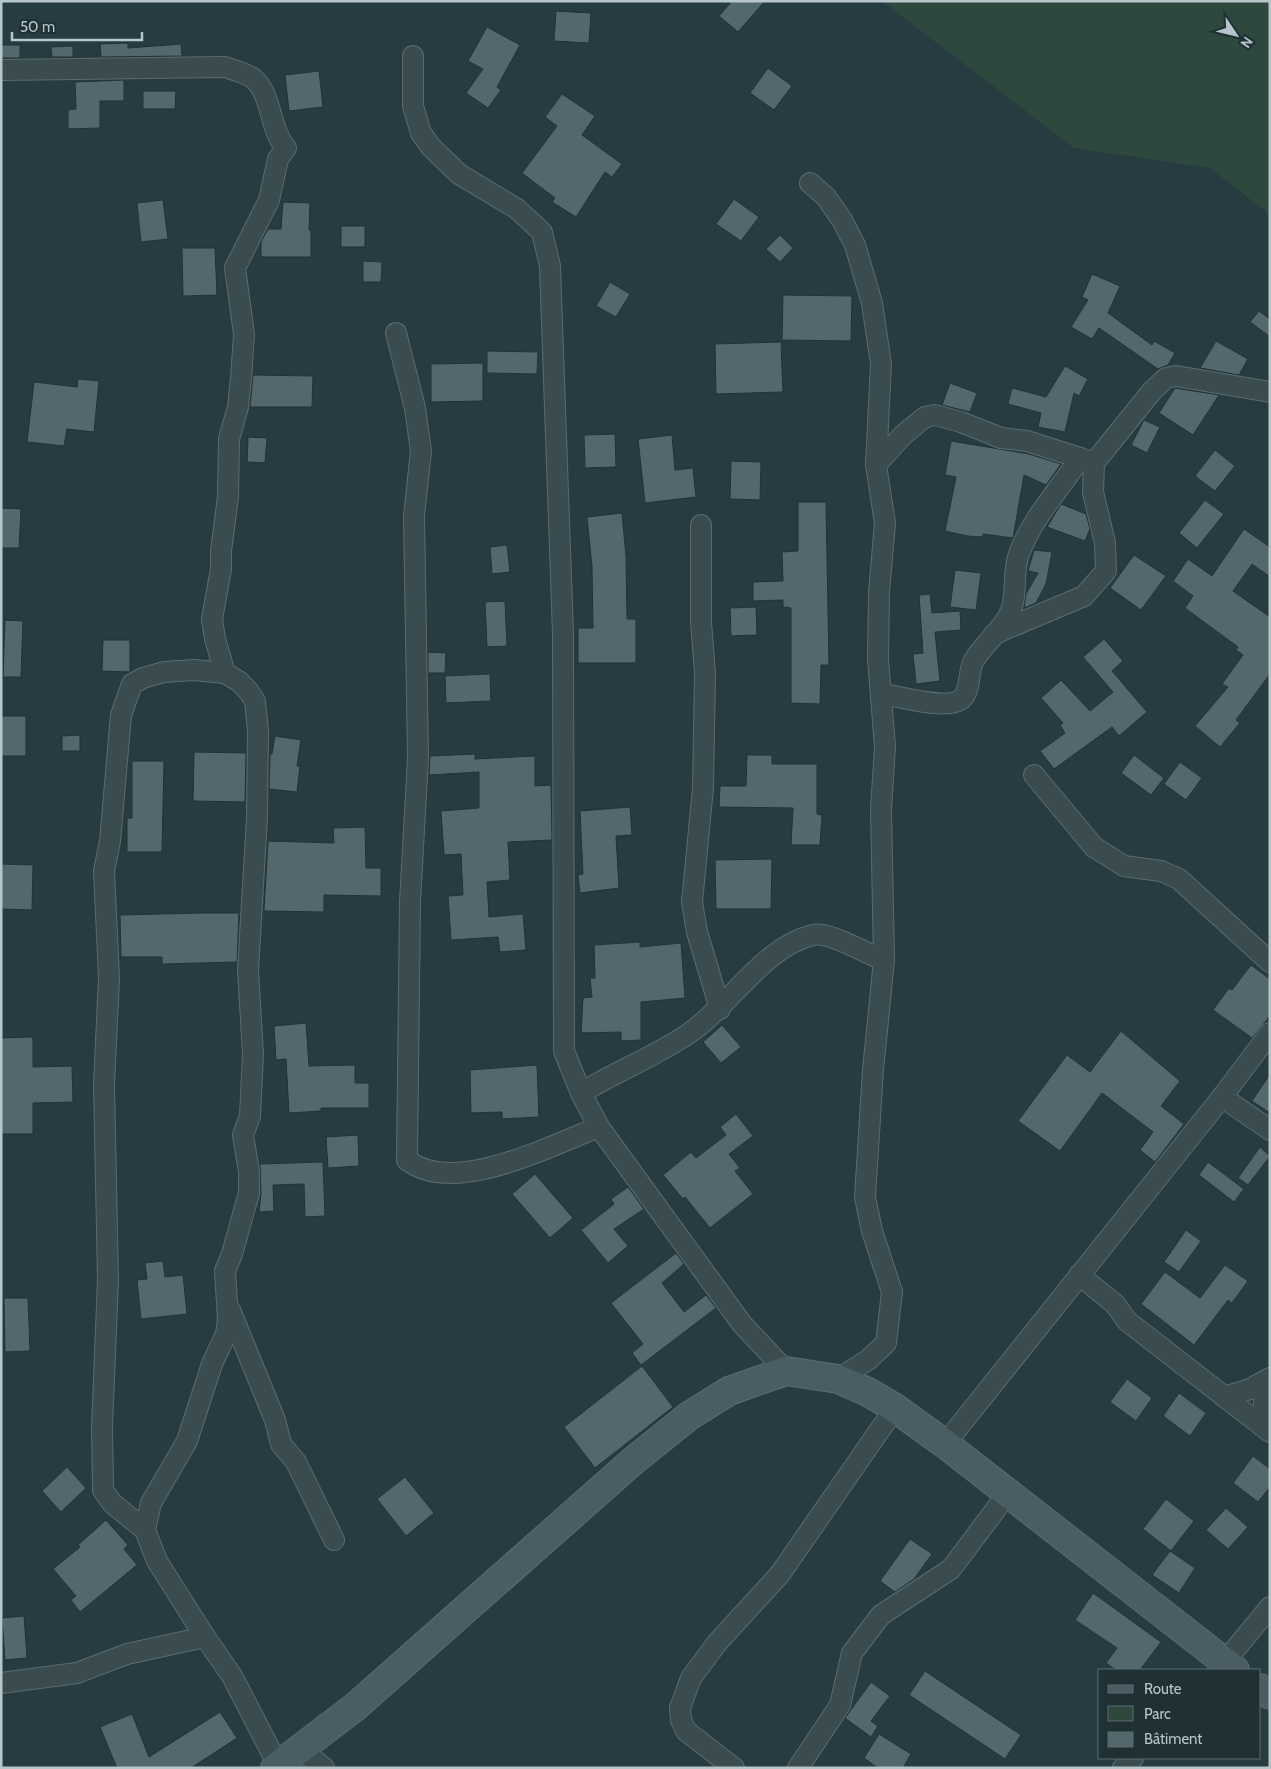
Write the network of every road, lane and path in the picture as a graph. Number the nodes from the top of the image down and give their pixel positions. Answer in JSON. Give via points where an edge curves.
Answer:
{"nodes":[{"id":1,"x":413,"y":56,"type":"dead end"},
{"id":2,"x":1,"y":70,"type":"edge"},
{"id":3,"x":810,"y":183,"type":"dead end"},
{"id":4,"x":396,"y":333,"type":"dead end"},
{"id":5,"x":1270,"y":392,"type":"edge"},
{"id":6,"x":1087,"y":460,"type":"junction"},
{"id":7,"x":876,"y":465,"type":"junction"},
{"id":8,"x":701,"y":526,"type":"dead end"},
{"id":9,"x":994,"y":634,"type":"junction"},
{"id":10,"x":225,"y":673,"type":"junction"},
{"id":11,"x":882,"y":694,"type":"junction"},
{"id":12,"x":1034,"y":775,"type":"dead end"},
{"id":13,"x":884,"y":960,"type":"junction"},
{"id":14,"x":1270,"y":962,"type":"edge"},
{"id":15,"x":720,"y":1009,"type":"junction"},
{"id":16,"x":1270,"y":1033,"type":"edge"},
{"id":17,"x":581,"y":1093,"type":"junction"},
{"id":18,"x":1222,"y":1097,"type":"junction"},
{"id":19,"x":599,"y":1127,"type":"junction"},
{"id":20,"x":1270,"y":1130,"type":"edge"},
{"id":21,"x":1079,"y":1275,"type":"junction"},
{"id":22,"x":226,"y":1302,"type":"junction"},
{"id":23,"x":786,"y":1372,"type":"junction"},
{"id":24,"x":838,"y":1379,"type":"junction"},
{"id":25,"x":1270,"y":1379,"type":"edge"},
{"id":26,"x":1224,"y":1397,"type":"junction"},
{"id":27,"x":895,"y":1408,"type":"junction"},
{"id":28,"x":1267,"y":1429,"type":"edge"},
{"id":29,"x":945,"y":1444,"type":"junction"},
{"id":30,"x":1008,"y":1492,"type":"junction"},
{"id":31,"x":144,"y":1530,"type":"junction"},
{"id":32,"x":334,"y":1540,"type":"dead end"},
{"id":33,"x":1270,"y":1607,"type":"edge"},
{"id":34,"x":205,"y":1637,"type":"junction"},
{"id":35,"x":1226,"y":1668,"type":"edge"},
{"id":36,"x":1,"y":1683,"type":"edge"},
{"id":37,"x":301,"y":1749,"type":"junction"},
{"id":38,"x":1132,"y":1759,"type":"edge"},
{"id":39,"x":277,"y":1766,"type":"edge"},
{"id":40,"x":324,"y":1768,"type":"edge"},
{"id":41,"x":734,"y":1768,"type":"edge"},
{"id":42,"x":798,"y":1768,"type":"edge"},
{"id":43,"x":1123,"y":1768,"type":"edge"}],
"edges":[{"from":1,"to":17,"type":"street","via":[[413,106],[421,133],[459,174],[517,209],[542,232],[550,266],[563,634],[564,1051]]},
{"from":2,"to":10,"type":"street","via":[[225,67],[253,78],[261,87],[275,128],[286,148],[278,159],[269,200],[235,268],[244,334],[238,407],[229,439],[228,497],[221,569],[212,619]]},
{"from":3,"to":7,"type":"street","via":[[826,197],[855,245],[872,303],[881,364]]},
{"from":4,"to":19,"type":"street","via":[[415,408],[420,451],[414,516],[418,758],[410,902],[407,1160],[418,1169],[434,1172],[461,1172],[498,1166]]},
{"from":5,"to":6,"type":"street","via":[[1176,376],[1166,378]]},
{"from":6,"to":7,"type":"street","via":[[1027,441],[1001,438],[935,414],[925,417],[903,435]]},
{"from":6,"to":9,"type":"street","via":[[1043,509],[1028,535],[1018,555],[1010,613]]},
{"from":6,"to":9,"type":"street","via":[[1105,543],[1106,571],[1084,596]]},
{"from":7,"to":11,"type":"street","via":[[885,523],[879,592],[878,659]]},
{"from":8,"to":15,"type":"street","via":[[701,622],[705,673],[703,788],[692,902],[697,932]]},
{"from":9,"to":11,"type":"street","via":[[973,662],[964,696],[959,701],[946,704]]},
{"from":10,"to":22,"type":"street","via":[[240,682],[255,701],[259,757],[248,970],[252,1063],[250,1116],[243,1135],[249,1192],[225,1272]]},
{"from":10,"to":31,"type":"street","via":[[164,672],[132,684],[121,715],[110,841],[104,871],[109,978],[104,1084],[108,1280],[102,1490],[112,1503]]},
{"from":11,"to":13,"type":"street","via":[[885,748],[881,809]]},
{"from":12,"to":14,"type":"street","via":[[1094,847],[1124,866],[1161,871],[1179,878]]},
{"from":13,"to":15,"type":"street","via":[[865,954],[841,940],[814,934],[775,955]]},
{"from":13,"to":24,"type":"street","via":[[872,1070],[865,1197],[872,1231],[892,1292],[890,1321],[886,1343],[868,1360]]},
{"from":15,"to":17,"type":"street","via":[[688,1034]]},
{"from":16,"to":18,"type":"street"},
{"from":17,"to":19,"type":"street"},
{"from":18,"to":20,"type":"street"},
{"from":18,"to":21,"type":"street"},
{"from":19,"to":23,"type":"street","via":[[742,1324]]},
{"from":21,"to":26,"type":"street","via":[[1115,1304],[1127,1321]]},
{"from":21,"to":29,"type":"street"},
{"from":22,"to":31,"type":"street","via":[[226,1334],[212,1364],[187,1441],[151,1502]]},
{"from":22,"to":32,"type":"street","via":[[275,1420],[281,1444],[296,1462]]},
{"from":23,"to":24,"type":"street"},
{"from":23,"to":37,"type":"street","via":[[729,1391],[689,1416],[633,1461],[354,1707]]},
{"from":24,"to":27,"type":"street"},
{"from":25,"to":26,"type":"street"},
{"from":25,"to":28,"type":"street","via":[[1264,1399]]},
{"from":26,"to":28,"type":"street"},
{"from":27,"to":29,"type":"street"},
{"from":27,"to":41,"type":"street","via":[[780,1574],[717,1643],[691,1678],[680,1708],[686,1731]]},
{"from":29,"to":30,"type":"street"},
{"from":30,"to":35,"type":"street"},
{"from":30,"to":42,"type":"street","via":[[951,1569],[881,1615],[852,1653],[840,1705]]},
{"from":31,"to":34,"type":"street","via":[[158,1561]]},
{"from":33,"to":35,"type":"street"},
{"from":34,"to":36,"type":"street","via":[[127,1654],[77,1673]]},
{"from":34,"to":39,"type":"street","via":[[232,1676]]},
{"from":37,"to":39,"type":"street"},
{"from":37,"to":40,"type":"street"},
{"from":38,"to":43,"type":"street"}]}
